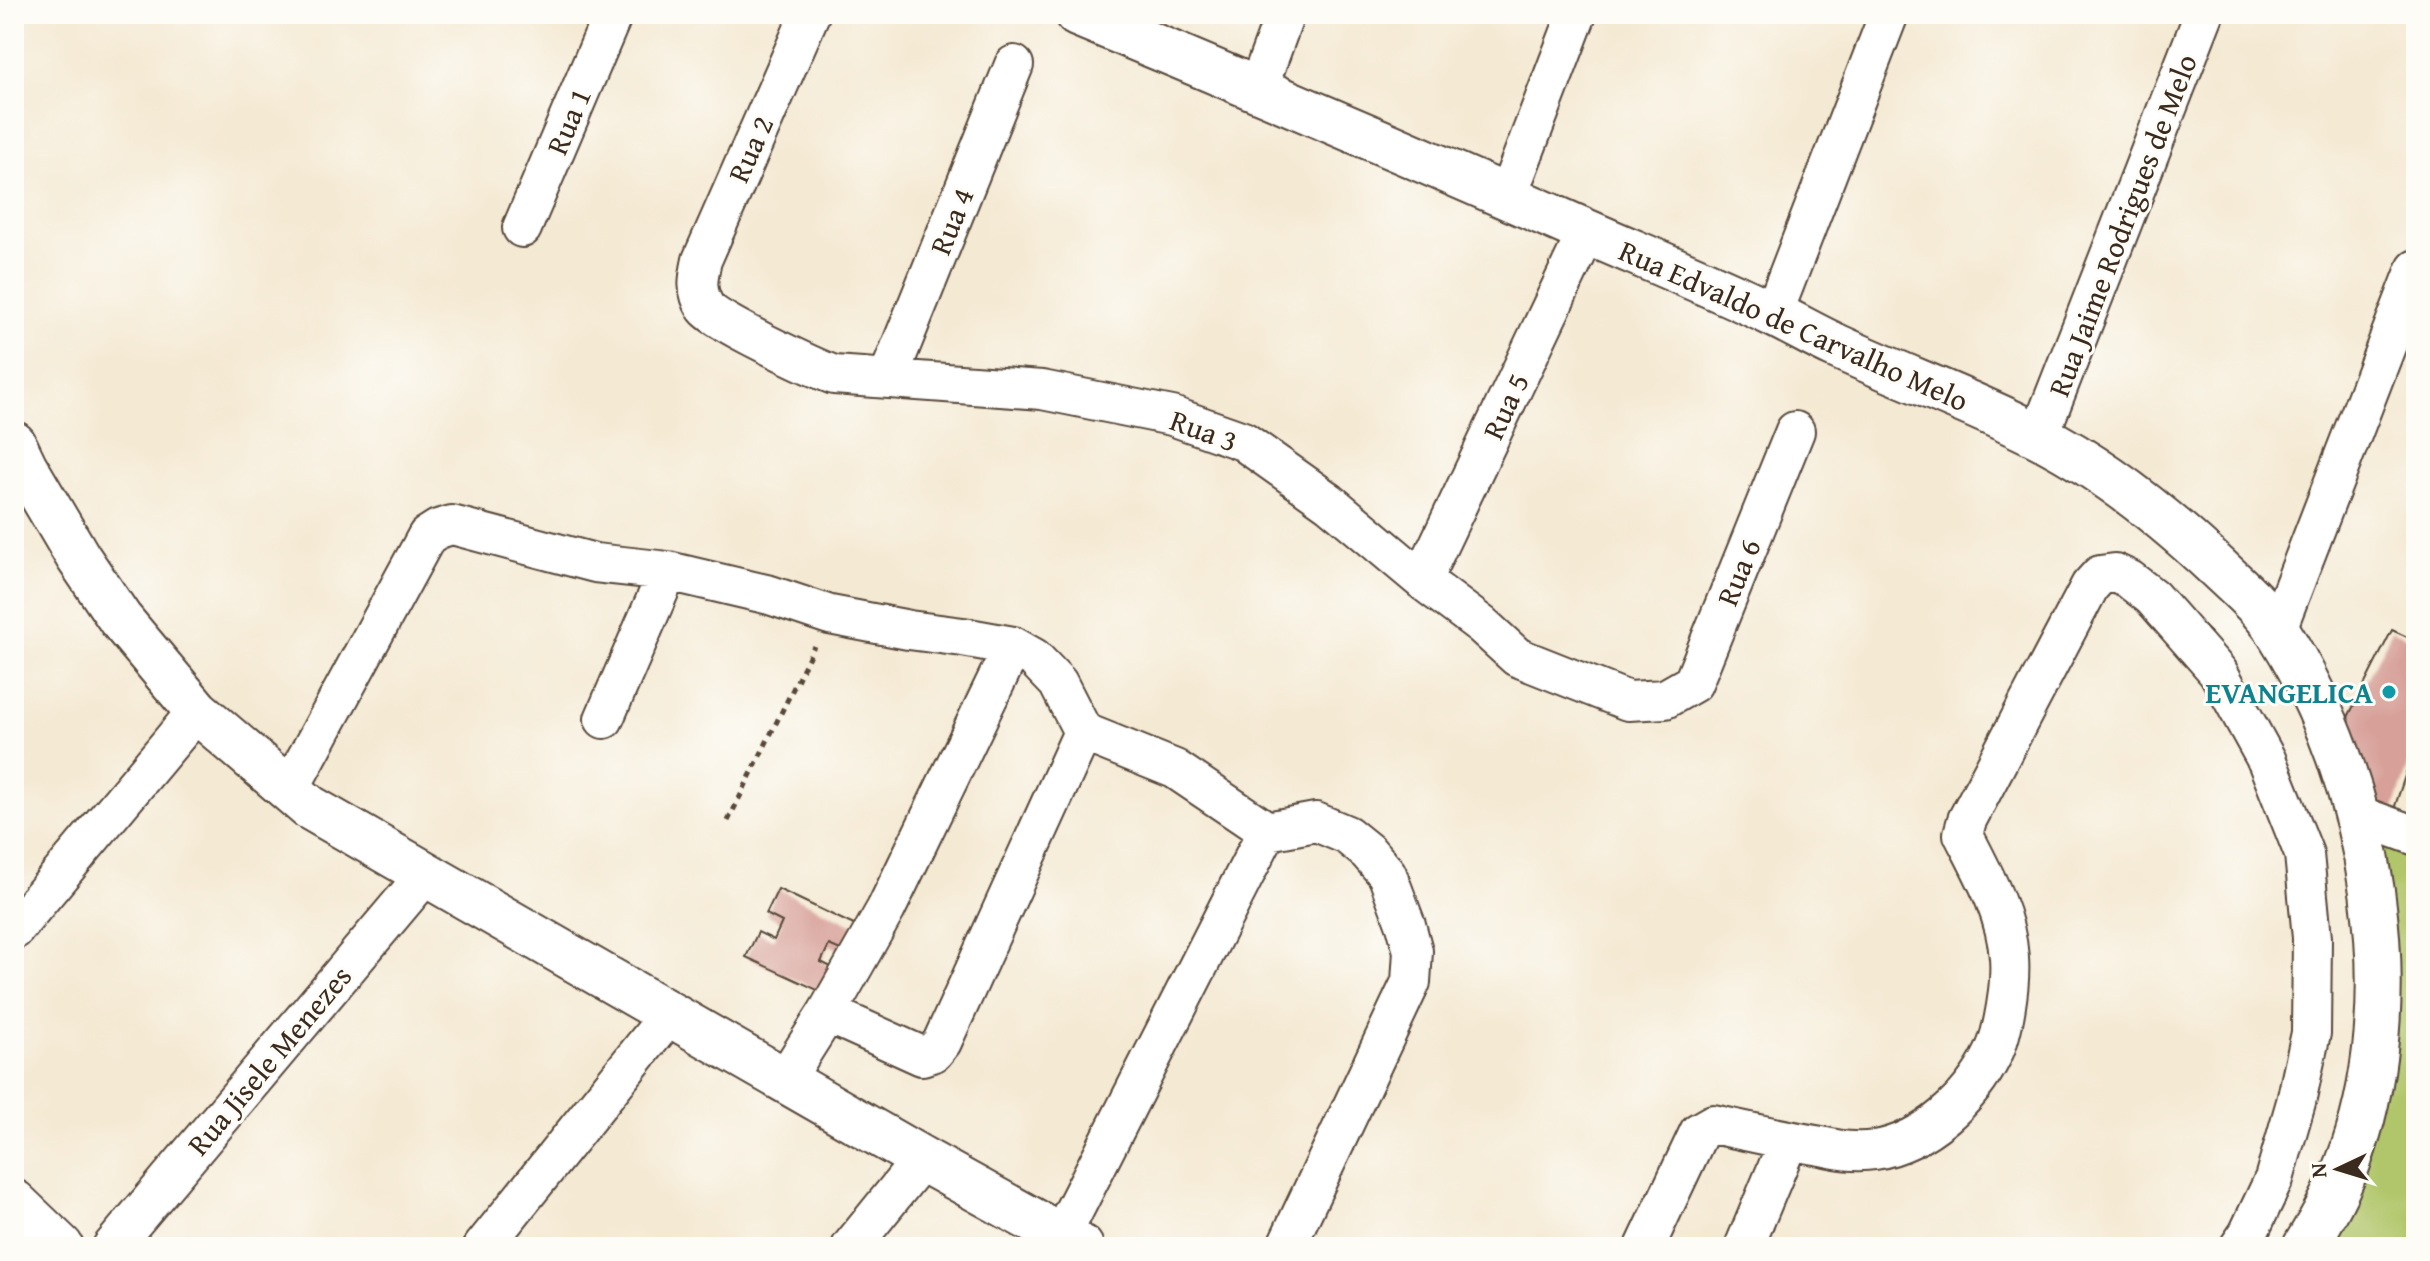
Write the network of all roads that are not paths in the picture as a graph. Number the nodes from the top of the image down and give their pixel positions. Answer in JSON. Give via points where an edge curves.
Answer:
{"nodes":[{"id":1,"x":613,"y":14,"type":"edge"},
{"id":2,"x":810,"y":14,"type":"edge"},
{"id":3,"x":1077,"y":14,"type":"edge"},
{"id":4,"x":1285,"y":14,"type":"edge"},
{"id":5,"x":1577,"y":14,"type":"edge"},
{"id":6,"x":1889,"y":14,"type":"edge"},
{"id":7,"x":2204,"y":14,"type":"edge"},
{"id":8,"x":1014,"y":65,"type":"dead end"},
{"id":9,"x":1258,"y":88,"type":"junction"},
{"id":10,"x":1507,"y":197,"type":"junction"},
{"id":11,"x":522,"y":228,"type":"dead end"},
{"id":12,"x":1587,"y":232,"type":"junction"},
{"id":13,"x":2416,"y":269,"type":"edge"},
{"id":14,"x":696,"y":287,"type":"joint"},
{"id":15,"x":1773,"y":314,"type":"junction"},
{"id":16,"x":888,"y":378,"type":"junction"},
{"id":17,"x":1795,"y":431,"type":"dead end"},
{"id":18,"x":2039,"y":436,"type":"junction"},
{"id":19,"x":18,"y":463,"type":"edge"},
{"id":20,"x":668,"y":571,"type":"junction"},
{"id":21,"x":1422,"y":580,"type":"junction"},
{"id":22,"x":2277,"y":629,"type":"junction"},
{"id":23,"x":1013,"y":646,"type":"junction"},
{"id":24,"x":1665,"y":699,"type":"joint"},
{"id":25,"x":197,"y":711,"type":"junction"},
{"id":26,"x":604,"y":719,"type":"dead end"},
{"id":27,"x":1083,"y":732,"type":"junction"},
{"id":28,"x":289,"y":790,"type":"junction"},
{"id":29,"x":2358,"y":815,"type":"junction"},
{"id":30,"x":1267,"y":831,"type":"junction"},
{"id":31,"x":2416,"y":836,"type":"edge"},
{"id":32,"x":426,"y":874,"type":"junction"},
{"id":33,"x":14,"y":930,"type":"edge"},
{"id":34,"x":827,"y":1013,"type":"junction"},
{"id":35,"x":669,"y":1015,"type":"junction"},
{"id":36,"x":784,"y":1081,"type":"junction"},
{"id":37,"x":1788,"y":1142,"type":"junction"},
{"id":38,"x":922,"y":1159,"type":"junction"},
{"id":39,"x":14,"y":1202,"type":"edge"},
{"id":40,"x":1071,"y":1241,"type":"edge"},
{"id":41,"x":61,"y":1247,"type":"edge"},
{"id":42,"x":112,"y":1247,"type":"edge"},
{"id":43,"x":483,"y":1247,"type":"edge"},
{"id":44,"x":851,"y":1247,"type":"edge"},
{"id":45,"x":1286,"y":1247,"type":"edge"},
{"id":46,"x":1645,"y":1247,"type":"edge"},
{"id":47,"x":1744,"y":1247,"type":"edge"},
{"id":48,"x":2239,"y":1247,"type":"edge"},
{"id":49,"x":2305,"y":1247,"type":"edge"}],
"edges":[{"from":1,"to":11,"type":"street","name":"Rua 1"},
{"from":2,"to":14,"type":"street","name":"Rua 2","via":[[702,260]]},
{"from":3,"to":9,"type":"street","name":"Rua Edvaldo de Carvalho Melo"},
{"from":4,"to":9,"type":"street"},
{"from":5,"to":10,"type":"street"},
{"from":6,"to":15,"type":"street"},
{"from":7,"to":18,"type":"street","name":"Rua Jaime Rodrigues de Melo"},
{"from":8,"to":16,"type":"street","name":"Rua 4"},
{"from":9,"to":10,"type":"street","name":"Rua Edvaldo de Carvalho Melo"},
{"from":10,"to":12,"type":"street","name":"Rua Edvaldo de Carvalho Melo"},
{"from":12,"to":15,"type":"street","name":"Rua Edvaldo de Carvalho Melo"},
{"from":12,"to":21,"type":"street","name":"Rua 5"},
{"from":13,"to":22,"type":"street"},
{"from":14,"to":16,"type":"street","name":"Rua 3","via":[[707,311],[807,365],[834,375]]},
{"from":15,"to":18,"type":"street","name":"Rua Edvaldo de Carvalho Melo"},
{"from":16,"to":21,"type":"street","name":"Rua 3","via":[[1042,390],[1172,416],[1243,441],[1329,502]]},
{"from":17,"to":24,"type":"street","name":"Rua 6","via":[[1693,683]]},
{"from":18,"to":22,"type":"street","name":"Rua Edvaldo de Carvalho Melo","via":[[2176,530]]},
{"from":19,"to":25,"type":"street","via":[[120,619]]},
{"from":20,"to":23,"type":"street","via":[[830,615]]},
{"from":20,"to":26,"type":"street"},
{"from":20,"to":28,"type":"street","via":[[595,563],[452,525],[438,529],[427,536]]},
{"from":21,"to":24,"type":"street","name":"Rua 3","via":[[1517,657],[1628,701]]},
{"from":22,"to":29,"type":"street","name":"Rua Edvaldo de Carvalho Melo","via":[[2335,743]]},
{"from":23,"to":27,"type":"street","via":[[1034,658],[1058,683]]},
{"from":23,"to":34,"type":"street","via":[[886,909]]},
{"from":25,"to":28,"type":"street"},
{"from":25,"to":33,"type":"street"},
{"from":27,"to":30,"type":"street","via":[[1175,769]]},
{"from":27,"to":34,"type":"street","via":[[934,1052],[922,1056]]},
{"from":28,"to":32,"type":"street","via":[[309,807]]},
{"from":29,"to":31,"type":"street"},
{"from":29,"to":49,"type":"street","name":"Rua Edvaldo de Carvalho Melo","via":[[2376,916],[2376,1025],[2363,1116],[2347,1166]]},
{"from":30,"to":40,"type":"street"},
{"from":30,"to":45,"type":"street","via":[[1316,822],[1347,835],[1368,852],[1387,874],[1413,951],[1411,982]]},
{"from":32,"to":35,"type":"street"},
{"from":32,"to":42,"type":"street","name":"Rua Jisele Menezes"},
{"from":34,"to":36,"type":"street"},
{"from":35,"to":36,"type":"street"},
{"from":35,"to":43,"type":"street"},
{"from":36,"to":38,"type":"street"},
{"from":37,"to":46,"type":"street","via":[[1713,1124],[1699,1132]]},
{"from":37,"to":47,"type":"street"},
{"from":37,"to":48,"type":"street","via":[[1845,1152],[1899,1144],[1963,1099],[1994,1053],[2006,1006],[2009,959],[2001,915],[1963,834],[2090,586],[2100,575],[2115,573],[2152,597],[2218,672],[2267,761],[2304,854],[2312,938],[2311,1033],[2274,1179]]},
{"from":38,"to":40,"type":"street"},
{"from":38,"to":44,"type":"street"},
{"from":39,"to":41,"type":"street"}]}
